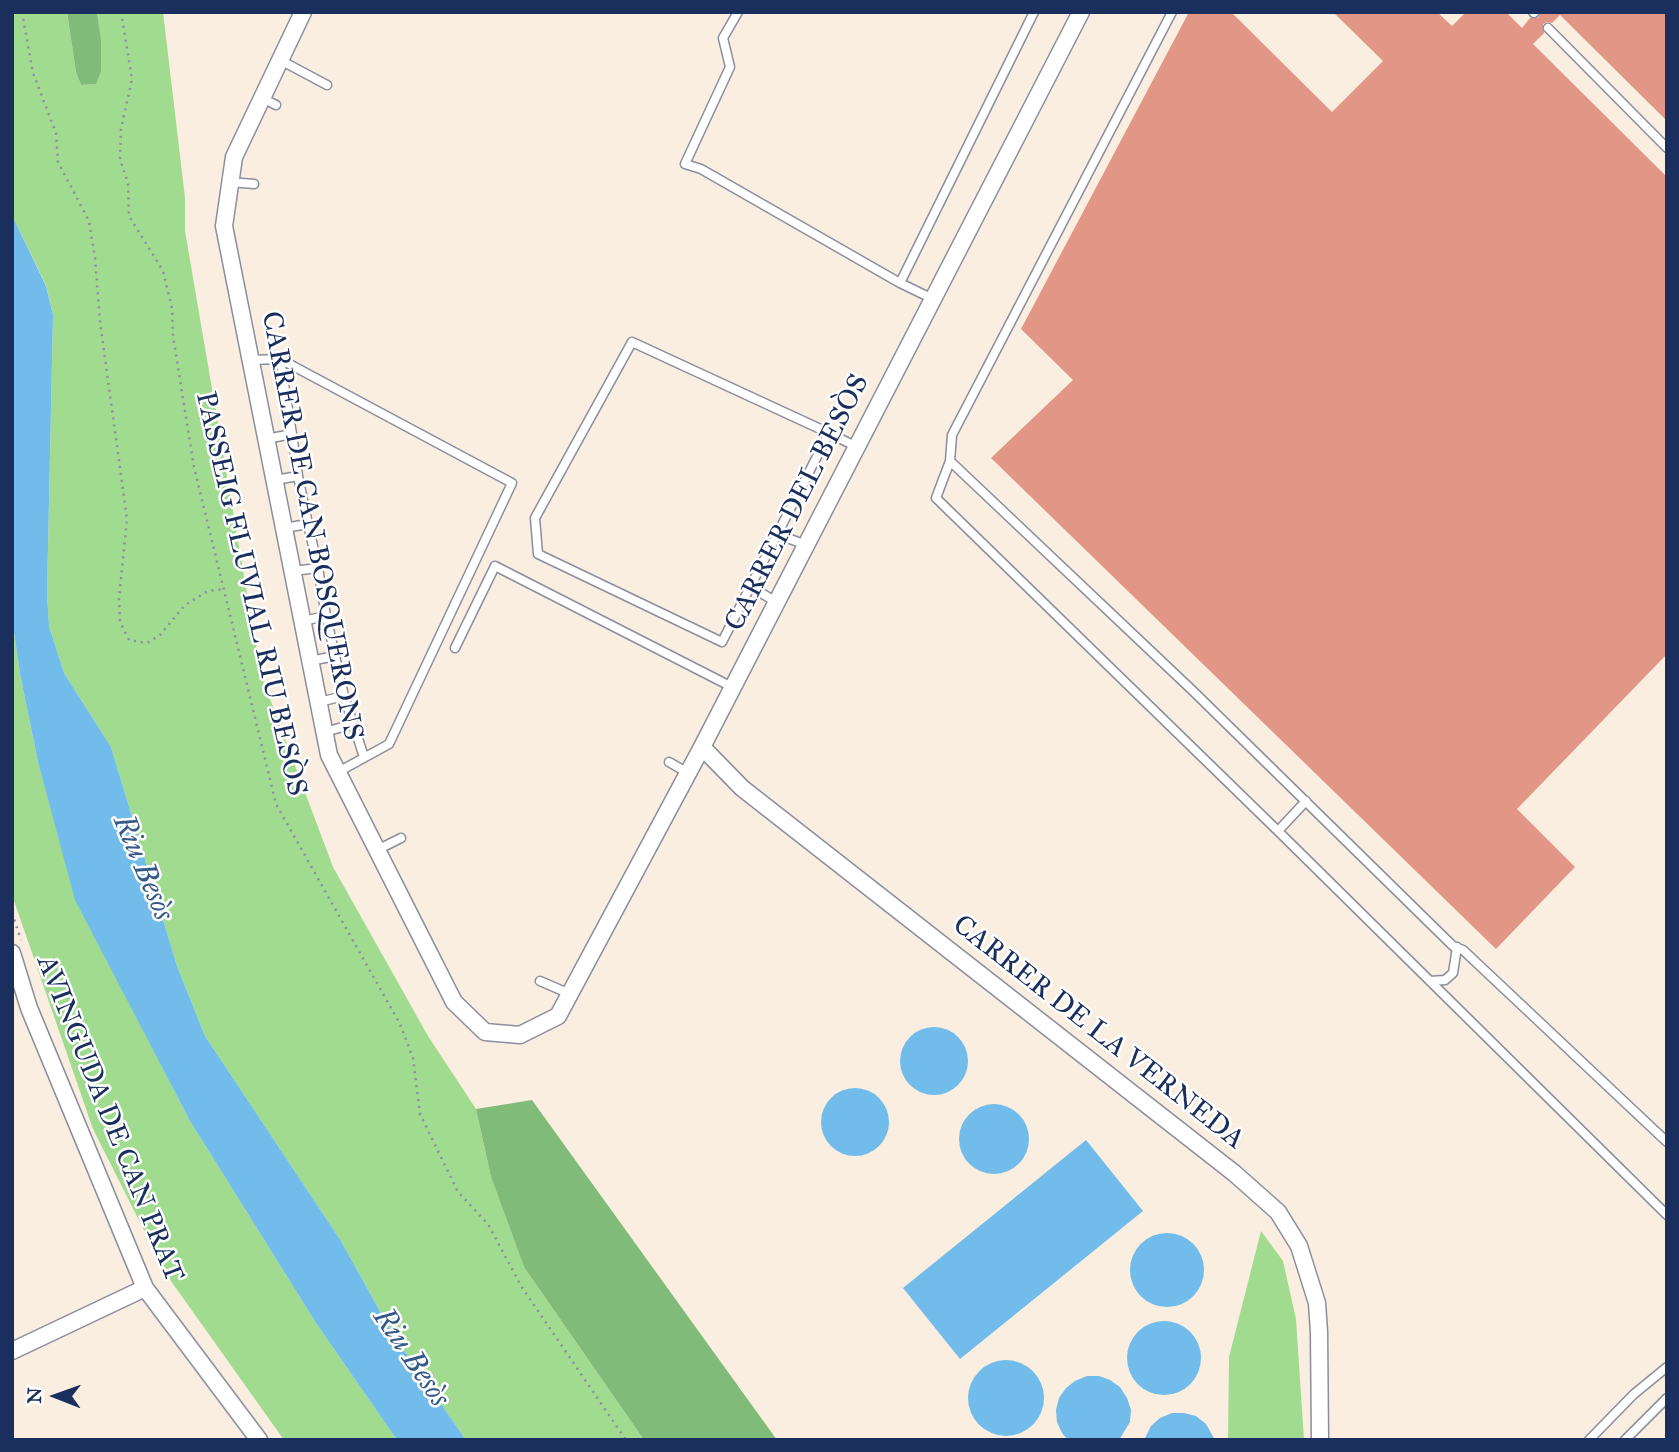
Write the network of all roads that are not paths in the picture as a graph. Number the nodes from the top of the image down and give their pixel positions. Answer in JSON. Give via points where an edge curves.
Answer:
{"nodes":[{"id":1,"x":303,"y":12,"type":"edge"},
{"id":2,"x":738,"y":12,"type":"edge"},
{"id":3,"x":1034,"y":12,"type":"edge"},
{"id":4,"x":1081,"y":12,"type":"edge"},
{"id":5,"x":1172,"y":12,"type":"edge"},
{"id":6,"x":1548,"y":28,"type":"dead end"},
{"id":7,"x":280,"y":60,"type":"junction"},
{"id":8,"x":327,"y":85,"type":"dead end"},
{"id":9,"x":1667,"y":148,"type":"edge"},
{"id":10,"x":230,"y":182,"type":"junction"},
{"id":11,"x":254,"y":184,"type":"dead end"},
{"id":12,"x":900,"y":283,"type":"junction"},
{"id":13,"x":933,"y":299,"type":"junction"},
{"id":14,"x":280,"y":359,"type":"junction"},
{"id":15,"x":251,"y":360,"type":"junction"},
{"id":16,"x":829,"y":433,"type":"junction"},
{"id":17,"x":292,"y":434,"type":"junction"},
{"id":18,"x":267,"y":439,"type":"junction"},
{"id":19,"x":857,"y":447,"type":"junction"},
{"id":20,"x":950,"y":461,"type":"junction"},
{"id":21,"x":298,"y":476,"type":"junction"},
{"id":22,"x":275,"y":480,"type":"junction"},
{"id":23,"x":308,"y":524,"type":"junction"},
{"id":24,"x":284,"y":528,"type":"junction"},
{"id":25,"x":777,"y":534,"type":"junction"},
{"id":26,"x":806,"y":545,"type":"junction"},
{"id":27,"x":318,"y":568,"type":"junction"},
{"id":28,"x":293,"y":571,"type":"junction"},
{"id":29,"x":750,"y":586,"type":"junction"},
{"id":30,"x":776,"y":602,"type":"junction"},
{"id":31,"x":326,"y":616,"type":"junction"},
{"id":32,"x":303,"y":621,"type":"junction"},
{"id":33,"x":455,"y":648,"type":"dead end"},
{"id":34,"x":335,"y":656,"type":"junction"},
{"id":35,"x":310,"y":661,"type":"junction"},
{"id":36,"x":732,"y":687,"type":"junction"},
{"id":37,"x":344,"y":696,"type":"junction"},
{"id":38,"x":319,"y":702,"type":"junction"},
{"id":39,"x":354,"y":724,"type":"junction"},
{"id":40,"x":325,"y":732,"type":"junction"},
{"id":41,"x":702,"y":747,"type":"junction"},
{"id":42,"x":364,"y":757,"type":"junction"},
{"id":43,"x":670,"y":763,"type":"dead end"},
{"id":44,"x":338,"y":772,"type":"junction"},
{"id":45,"x":688,"y":773,"type":"junction"},
{"id":46,"x":1306,"y":801,"type":"junction"},
{"id":47,"x":1278,"y":831,"type":"junction"},
{"id":48,"x":401,"y":838,"type":"dead end"},
{"id":49,"x":377,"y":850,"type":"junction"},
{"id":50,"x":1457,"y":947,"type":"junction"},
{"id":51,"x":12,"y":953,"type":"edge"},
{"id":52,"x":540,"y":981,"type":"dead end"},
{"id":53,"x":1430,"y":981,"type":"junction"},
{"id":54,"x":570,"y":994,"type":"junction"},
{"id":55,"x":558,"y":1016,"type":"joint"},
{"id":56,"x":1667,"y":1142,"type":"edge"},
{"id":57,"x":1667,"y":1215,"type":"edge"},
{"id":58,"x":145,"y":1288,"type":"junction"},
{"id":59,"x":12,"y":1351,"type":"edge"},
{"id":60,"x":1667,"y":1367,"type":"edge"},
{"id":61,"x":1667,"y":1398,"type":"edge"},
{"id":62,"x":259,"y":1440,"type":"edge"},
{"id":63,"x":1320,"y":1440,"type":"edge"},
{"id":64,"x":1589,"y":1440,"type":"edge"},
{"id":65,"x":1625,"y":1440,"type":"edge"}],
"edges":[{"from":1,"to":7,"type":"street","name":"CARRER DE CAN BOSQUERONS"},
{"from":2,"to":12,"type":"lane","via":[[723,38],[730,67],[685,164]]},
{"from":3,"to":12,"type":"lane"},
{"from":4,"to":13,"type":"street","name":"CARRER DEL BESÒS"},
{"from":5,"to":20,"type":"lane","via":[[952,435]]},
{"from":6,"to":9,"type":"lane"},
{"from":7,"to":8,"type":"lane"},
{"from":7,"to":10,"type":"street","name":"CARRER DE CAN BOSQUERONS","via":[[269,101],[234,157]]},
{"from":10,"to":11,"type":"lane"},
{"from":10,"to":15,"type":"street","name":"CARRER DE CAN BOSQUERONS","via":[[225,226]]},
{"from":12,"to":13,"type":"lane"},
{"from":13,"to":19,"type":"street","name":"CARRER DEL BESÒS"},
{"from":14,"to":15,"type":"lane"},
{"from":14,"to":17,"type":"lane"},
{"from":14,"to":42,"type":"lane","via":[[512,483],[389,744]]},
{"from":15,"to":18,"type":"street","name":"CARRER DE CAN BOSQUERONS"},
{"from":16,"to":19,"type":"lane"},
{"from":16,"to":25,"type":"lane"},
{"from":16,"to":29,"type":"lane","via":[[632,342],[535,518],[538,554],[722,642]]},
{"from":17,"to":18,"type":"lane"},
{"from":17,"to":21,"type":"lane"},
{"from":18,"to":22,"type":"street","name":"CARRER DE CAN BOSQUERONS"},
{"from":19,"to":26,"type":"street","name":"CARRER DEL BESÒS"},
{"from":20,"to":46,"type":"lane"},
{"from":20,"to":47,"type":"lane","via":[[936,498]]},
{"from":21,"to":22,"type":"lane"},
{"from":21,"to":23,"type":"lane"},
{"from":22,"to":24,"type":"street","name":"CARRER DE CAN BOSQUERONS"},
{"from":23,"to":24,"type":"lane"},
{"from":23,"to":27,"type":"lane"},
{"from":24,"to":28,"type":"street","name":"CARRER DE CAN BOSQUERONS"},
{"from":25,"to":26,"type":"lane"},
{"from":25,"to":29,"type":"lane"},
{"from":26,"to":30,"type":"street","name":"CARRER DEL BESÒS"},
{"from":27,"to":28,"type":"lane"},
{"from":27,"to":31,"type":"lane"},
{"from":28,"to":32,"type":"street","name":"CARRER DE CAN BOSQUERONS"},
{"from":29,"to":30,"type":"lane"},
{"from":30,"to":36,"type":"street","name":"CARRER DEL BESÒS"},
{"from":31,"to":32,"type":"lane"},
{"from":31,"to":34,"type":"lane"},
{"from":32,"to":35,"type":"street","name":"CARRER DE CAN BOSQUERONS"},
{"from":33,"to":36,"type":"lane","via":[[495,566]]},
{"from":34,"to":35,"type":"lane"},
{"from":34,"to":37,"type":"lane"},
{"from":35,"to":38,"type":"street","name":"CARRER DE CAN BOSQUERONS"},
{"from":36,"to":41,"type":"street","name":"CARRER DEL BESÒS"},
{"from":37,"to":38,"type":"lane"},
{"from":37,"to":39,"type":"lane"},
{"from":38,"to":40,"type":"street","name":"CARRER DE CAN BOSQUERONS"},
{"from":39,"to":40,"type":"lane"},
{"from":39,"to":42,"type":"lane"},
{"from":40,"to":44,"type":"street","name":"CARRER DE CAN BOSQUERONS"},
{"from":41,"to":45,"type":"street","name":"CARRER DEL BESÒS"},
{"from":41,"to":63,"type":"street","name":"CARRER DE LA VERNEDA","via":[[742,788],[1234,1172],[1278,1212],[1299,1246],[1317,1303]]},
{"from":42,"to":44,"type":"lane"},
{"from":43,"to":45,"type":"lane"},
{"from":44,"to":49,"type":"street","name":"CARRER DE CAN BOSQUERONS"},
{"from":45,"to":54,"type":"street","name":"CARRER DEL BESÒS"},
{"from":46,"to":47,"type":"lane"},
{"from":46,"to":50,"type":"lane"},
{"from":47,"to":53,"type":"lane"},
{"from":48,"to":49,"type":"lane"},
{"from":49,"to":55,"type":"street","name":"CARRER DE CAN BOSQUERONS","via":[[454,1002],[485,1031],[520,1035]]},
{"from":50,"to":53,"type":"lane","via":[[1453,973]]},
{"from":50,"to":56,"type":"lane"},
{"from":51,"to":58,"type":"street","name":"AVINGUDA DE CAN PRAT","via":[[29,1007]]},
{"from":52,"to":54,"type":"lane"},
{"from":53,"to":57,"type":"lane"},
{"from":54,"to":55,"type":"street","name":"CARRER DEL BESÒS"},
{"from":58,"to":59,"type":"street"},
{"from":58,"to":62,"type":"street","name":"AVINGUDA DE CAN PRAT"},
{"from":60,"to":64,"type":"lane"},
{"from":61,"to":65,"type":"lane"}]}
